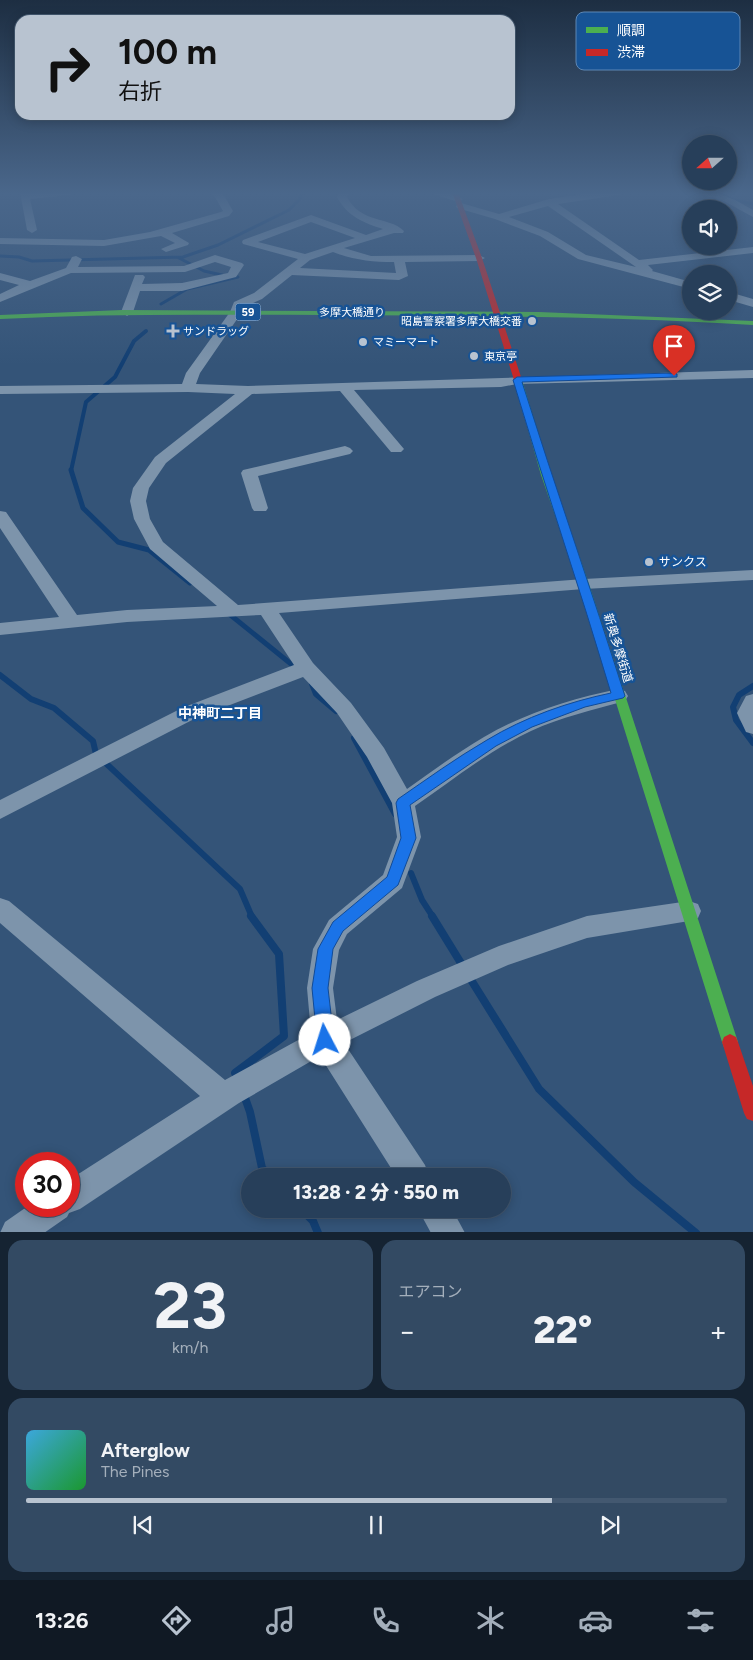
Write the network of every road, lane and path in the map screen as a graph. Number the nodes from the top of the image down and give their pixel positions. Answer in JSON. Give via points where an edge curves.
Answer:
{"nodes":[{"id":1,"x":79,"y":249,"type":"edge"},
{"id":2,"x":275,"y":249,"type":"edge"},
{"id":3,"x":329,"y":249,"type":"edge"},
{"id":4,"x":337,"y":249,"type":"edge"},
{"id":5,"x":476,"y":249,"type":"edge"},
{"id":6,"x":570,"y":249,"type":"edge"},
{"id":7,"x":618,"y":249,"type":"edge"},
{"id":8,"x":753,"y":250,"type":"edge"},
{"id":9,"x":306,"y":258,"type":"junction"},
{"id":10,"x":479,"y":258,"type":"junction"},
{"id":11,"x":399,"y":259,"type":"junction"},
{"id":12,"x":251,"y":261,"type":"dead end"},
{"id":13,"x":74,"y":264,"type":"junction"},
{"id":14,"x":639,"y":264,"type":"junction"},
{"id":15,"x":196,"y":265,"type":"joint"},
{"id":16,"x":238,"y":265,"type":"junction"},
{"id":17,"x":141,"y":270,"type":"junction"},
{"id":18,"x":289,"y":271,"type":"junction"},
{"id":19,"x":0,"y":276,"type":"edge"},
{"id":20,"x":656,"y":276,"type":"junction"},
{"id":21,"x":682,"y":283,"type":"edge"},
{"id":22,"x":30,"y":285,"type":"junction"},
{"id":23,"x":136,"y":288,"type":"junction"},
{"id":24,"x":0,"y":298,"type":"edge"},
{"id":25,"x":737,"y":298,"type":"edge"},
{"id":26,"x":753,"y":303,"type":"edge"},
{"id":27,"x":127,"y":312,"type":"junction"},
{"id":28,"x":236,"y":312,"type":"junction"},
{"id":29,"x":497,"y":313,"type":"junction"},
{"id":30,"x":0,"y":317,"type":"edge"},
{"id":31,"x":753,"y":324,"type":"edge"},
{"id":32,"x":753,"y":374,"type":"edge"},
{"id":33,"x":517,"y":380,"type":"junction"},
{"id":34,"x":188,"y":388,"type":"junction"},
{"id":35,"x":345,"y":388,"type":"junction"},
{"id":36,"x":100,"y":389,"type":"joint"},
{"id":37,"x":0,"y":390,"type":"edge"},
{"id":38,"x":248,"y":390,"type":"junction"},
{"id":39,"x":396,"y":449,"type":"dead end"},
{"id":40,"x":345,"y":451,"type":"dead end"},
{"id":41,"x":260,"y":508,"type":"dead end"},
{"id":42,"x":0,"y":516,"type":"edge"},
{"id":43,"x":753,"y":575,"type":"edge"},
{"id":44,"x":584,"y":584,"type":"junction"},
{"id":45,"x":268,"y":608,"type":"junction"},
{"id":46,"x":229,"y":611,"type":"junction"},
{"id":47,"x":72,"y":622,"type":"junction"},
{"id":48,"x":0,"y":629,"type":"edge"},
{"id":49,"x":300,"y":670,"type":"junction"},
{"id":50,"x":618,"y":696,"type":"junction"},
{"id":51,"x":753,"y":701,"type":"edge"},
{"id":52,"x":753,"y":727,"type":"edge"},
{"id":53,"x":402,"y":803,"type":"junction"},
{"id":54,"x":0,"y":810,"type":"edge"},
{"id":55,"x":0,"y":908,"type":"edge"},
{"id":56,"x":689,"y":911,"type":"junction"},
{"id":57,"x":325,"y":1040,"type":"junction"},
{"id":58,"x":234,"y":1090,"type":"junction"},
{"id":59,"x":753,"y":1113,"type":"edge"},
{"id":60,"x":409,"y":1168,"type":"edge"},
{"id":61,"x":80,"y":1191,"type":"edge"},
{"id":62,"x":39,"y":1217,"type":"edge"},
{"id":63,"x":440,"y":1218,"type":"edge"},
{"id":64,"x":16,"y":1232,"type":"edge"},
{"id":65,"x":449,"y":1232,"type":"edge"}],
"edges":[{"from":1,"to":13,"type":"street"},
{"from":2,"to":9,"type":"street"},
{"from":3,"to":9,"type":"street"},
{"from":4,"to":11,"type":"street","via":[[362,258]]},
{"from":5,"to":10,"type":"main road","name":"新奥多摩街道"},
{"from":6,"to":20,"type":"street","via":[[582,257]]},
{"from":7,"to":14,"type":"street"},
{"from":8,"to":14,"type":"street"},
{"from":9,"to":18,"type":"street"},
{"from":10,"to":11,"type":"street"},
{"from":10,"to":29,"type":"main road","name":"新奥多摩街道"},
{"from":11,"to":18,"type":"street","via":[[402,276],[399,277]]},
{"from":12,"to":16,"type":"street"},
{"from":13,"to":17,"type":"street"},
{"from":13,"to":22,"type":"street"},
{"from":14,"to":20,"type":"street"},
{"from":15,"to":16,"type":"street","via":[[215,258]]},
{"from":15,"to":17,"type":"street","via":[[185,269]]},
{"from":16,"to":23,"type":"street","via":[[232,275],[182,287]]},
{"from":17,"to":23,"type":"street"},
{"from":18,"to":28,"type":"street","via":[[258,296],[238,304]]},
{"from":19,"to":22,"type":"street"},
{"from":20,"to":21,"type":"street"},
{"from":22,"to":24,"type":"street"},
{"from":23,"to":27,"type":"street"},
{"from":25,"to":26,"type":"street"},
{"from":27,"to":28,"type":"main road","name":"多摩大橋通り","number":"59"},
{"from":27,"to":30,"type":"main road","name":"多摩大橋通り","number":"59"},
{"from":28,"to":29,"type":"main road","name":"多摩大橋通り","number":"59"},
{"from":28,"to":34,"type":"street","via":[[194,373]]},
{"from":29,"to":31,"type":"main road","name":"多摩大橋通り","number":"59","via":[[630,316]]},
{"from":29,"to":33,"type":"main road","name":"新奥多摩街道"},
{"from":32,"to":33,"type":"street"},
{"from":33,"to":35,"type":"street"},
{"from":33,"to":44,"type":"main road","name":"新奥多摩街道"},
{"from":34,"to":36,"type":"street"},
{"from":34,"to":38,"type":"street"},
{"from":35,"to":38,"type":"street"},
{"from":35,"to":39,"type":"street"},
{"from":36,"to":37,"type":"street"},
{"from":38,"to":46,"type":"street","via":[[160,460],[141,488],[138,501],[142,519],[156,545]]},
{"from":40,"to":41,"type":"street","via":[[249,473]]},
{"from":42,"to":47,"type":"street"},
{"from":43,"to":44,"type":"street"},
{"from":44,"to":45,"type":"street"},
{"from":44,"to":50,"type":"main road","name":"新奥多摩街道"},
{"from":45,"to":46,"type":"street"},
{"from":45,"to":49,"type":"street"},
{"from":46,"to":47,"type":"street"},
{"from":47,"to":48,"type":"street"},
{"from":49,"to":53,"type":"street","via":[[344,708],[376,752]]},
{"from":49,"to":54,"type":"street","via":[[189,713]]},
{"from":50,"to":53,"type":"street","via":[[582,703],[527,724],[492,743]]},
{"from":50,"to":56,"type":"main road","name":"新奥多摩街道"},
{"from":51,"to":52,"type":"street","via":[[748,712]]},
{"from":53,"to":57,"type":"street","via":[[408,838],[393,880],[338,927],[326,949],[320,988]]},
{"from":55,"to":58,"type":"street"},
{"from":56,"to":57,"type":"street","via":[[587,927],[499,956]]},
{"from":56,"to":59,"type":"main road","name":"新奥多摩街道"},
{"from":57,"to":58,"type":"street"},
{"from":57,"to":60,"type":"street"},
{"from":58,"to":61,"type":"street"},
{"from":62,"to":64,"type":"street"},
{"from":63,"to":65,"type":"street"}]}
